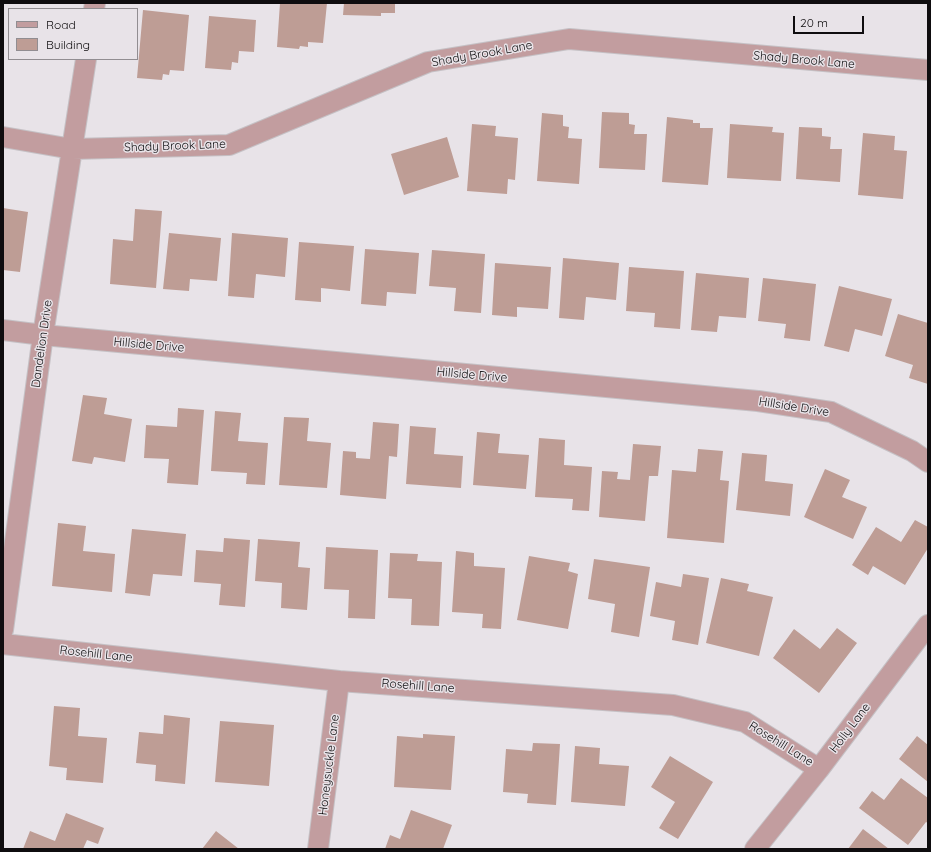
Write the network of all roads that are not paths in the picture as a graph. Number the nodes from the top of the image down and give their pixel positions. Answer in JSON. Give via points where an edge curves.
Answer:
{"nodes":[{"id":1,"x":86,"y":60,"type":"edge"},
{"id":2,"x":928,"y":70,"type":"edge"},
{"id":3,"x":3,"y":137,"type":"edge"},
{"id":4,"x":72,"y":149,"type":"junction"},
{"id":5,"x":3,"y":330,"type":"edge"},
{"id":6,"x":43,"y":335,"type":"junction"},
{"id":7,"x":928,"y":462,"type":"edge"},
{"id":8,"x":928,"y":625,"type":"edge"},
{"id":9,"x":3,"y":630,"type":"edge"},
{"id":10,"x":3,"y":644,"type":"edge"},
{"id":11,"x":340,"y":681,"type":"junction"},
{"id":12,"x":819,"y":768,"type":"junction"},
{"id":13,"x":318,"y":849,"type":"edge"},
{"id":14,"x":755,"y":849,"type":"edge"}],
"edges":[{"from":1,"to":4,"type":"street","name":"Dandelion Drive"},
{"from":2,"to":4,"type":"street","name":"Shady Brook Lane","via":[[570,39],[428,62],[229,145]]},
{"from":3,"to":4,"type":"street","name":"Shady Brook Lane"},
{"from":4,"to":6,"type":"street","name":"Dandelion Drive"},
{"from":5,"to":6,"type":"street","name":"Hillside Drive"},
{"from":6,"to":7,"type":"street","name":"Hillside Drive","via":[[758,401],[831,412],[912,451]]},
{"from":6,"to":9,"type":"street","name":"Dandelion Drive"},
{"from":8,"to":12,"type":"street","name":"Holly Lane"},
{"from":10,"to":11,"type":"street","name":"Rosehill Lane"},
{"from":11,"to":12,"type":"street","name":"Rosehill Lane","via":[[673,705],[745,722]]},
{"from":11,"to":13,"type":"street","name":"Honeysuckle Lane"},
{"from":12,"to":14,"type":"street","name":"Holly Lane"}]}
